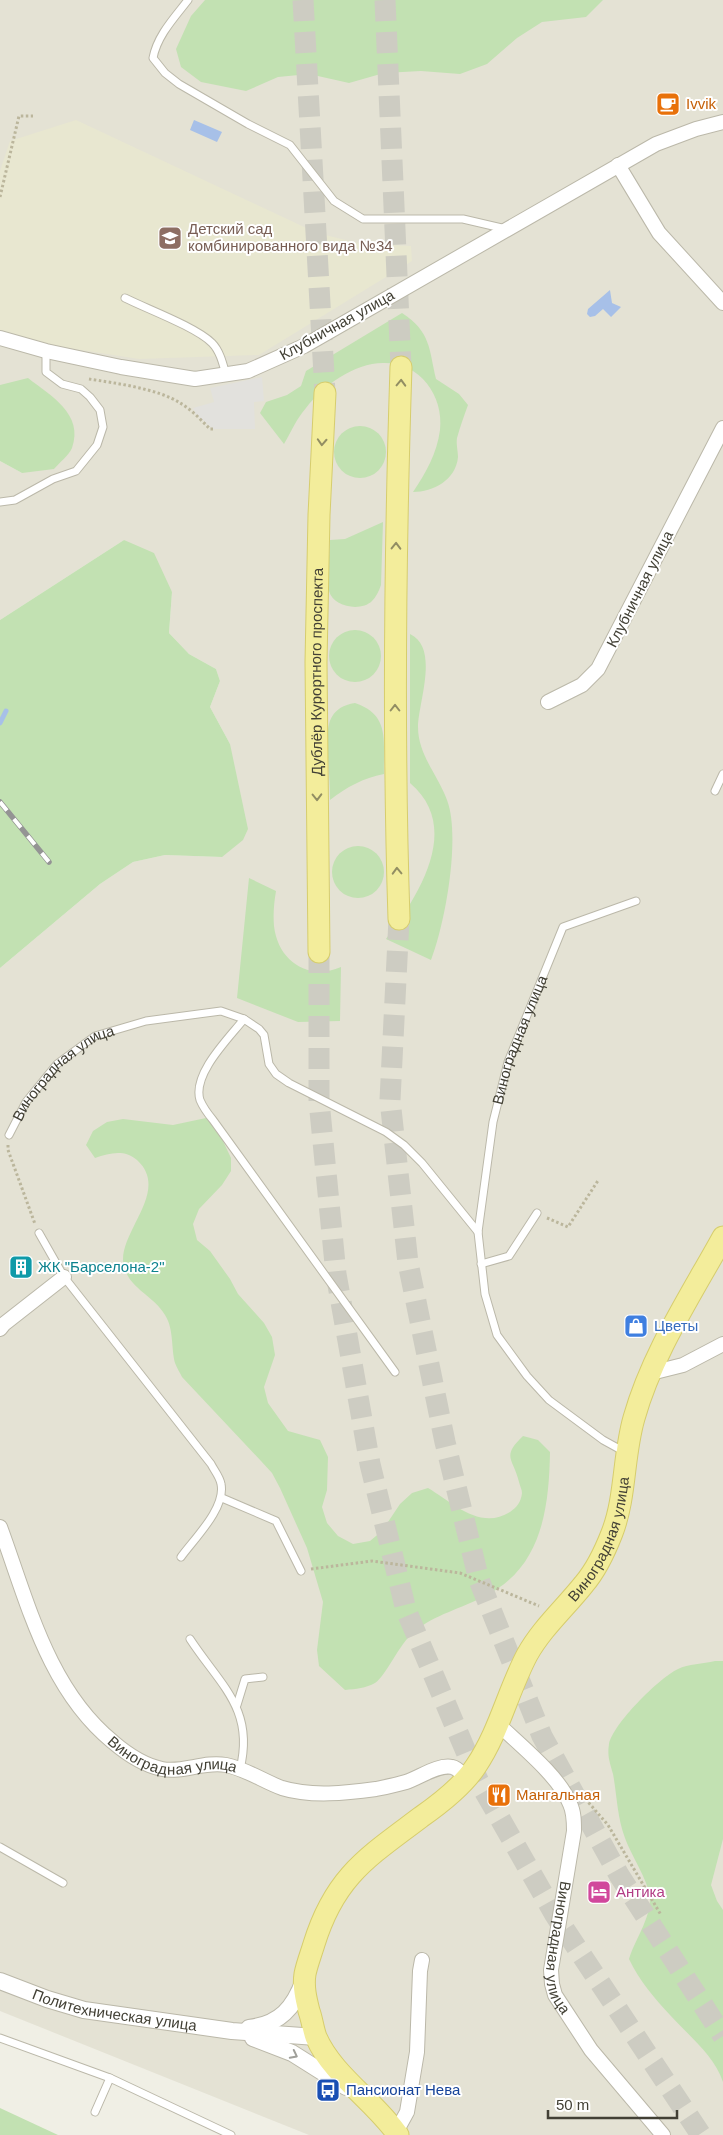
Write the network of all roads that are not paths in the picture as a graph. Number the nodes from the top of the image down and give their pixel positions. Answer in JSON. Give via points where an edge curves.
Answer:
{"nodes":[{"id":1,"x":188,"y":0,"type":"edge"},
{"id":2,"x":723,"y":122,"type":"edge"},
{"id":3,"x":618,"y":165,"type":"junction"},
{"id":4,"x":506,"y":230,"type":"junction"},
{"id":5,"x":124,"y":298,"type":"dead end"},
{"id":6,"x":723,"y":303,"type":"edge"},
{"id":7,"x":0,"y":338,"type":"edge"},
{"id":8,"x":46,"y":351,"type":"junction"},
{"id":9,"x":401,"y":367,"type":"tunnel mouth"},
{"id":10,"x":226,"y":375,"type":"junction"},
{"id":11,"x":325,"y":393,"type":"tunnel mouth"},
{"id":12,"x":723,"y":428,"type":"edge"},
{"id":13,"x":0,"y":502,"type":"edge"},
{"id":14,"x":548,"y":702,"type":"dead end"},
{"id":15,"x":723,"y":774,"type":"edge"},
{"id":16,"x":715,"y":791,"type":"dead end"},
{"id":17,"x":636,"y":901,"type":"dead end"},
{"id":18,"x":399,"y":919,"type":"tunnel mouth"},
{"id":19,"x":319,"y":952,"type":"tunnel mouth"},
{"id":20,"x":244,"y":1019,"type":"junction"},
{"id":21,"x":9,"y":1135,"type":"road end"},
{"id":22,"x":537,"y":1213,"type":"road end"},
{"id":23,"x":478,"y":1232,"type":"junction"},
{"id":24,"x":39,"y":1234,"type":"road end"},
{"id":25,"x":723,"y":1237,"type":"edge"},
{"id":26,"x":481,"y":1264,"type":"junction"},
{"id":27,"x":64,"y":1277,"type":"junction"},
{"id":28,"x":0,"y":1329,"type":"edge"},
{"id":29,"x":723,"y":1344,"type":"edge"},
{"id":30,"x":395,"y":1372,"type":"dead end"},
{"id":31,"x":651,"y":1373,"type":"junction"},
{"id":32,"x":626,"y":1452,"type":"junction"},
{"id":33,"x":222,"y":1498,"type":"junction"},
{"id":34,"x":0,"y":1527,"type":"edge"},
{"id":35,"x":181,"y":1556,"type":"dead end"},
{"id":36,"x":302,"y":1571,"type":"road end"},
{"id":37,"x":190,"y":1639,"type":"dead end"},
{"id":38,"x":263,"y":1677,"type":"dead end"},
{"id":39,"x":237,"y":1705,"type":"junction"},
{"id":40,"x":498,"y":1724,"type":"junction"},
{"id":41,"x":240,"y":1769,"type":"junction"},
{"id":42,"x":466,"y":1778,"type":"junction"},
{"id":43,"x":0,"y":1846,"type":"edge"},
{"id":44,"x":63,"y":1883,"type":"dead end"},
{"id":45,"x":422,"y":1960,"type":"dead end"},
{"id":46,"x":304,"y":1978,"type":"junction"},
{"id":47,"x":0,"y":1981,"type":"edge"},
{"id":48,"x":232,"y":2031,"type":"junction"},
{"id":49,"x":316,"y":2037,"type":"junction"},
{"id":50,"x":0,"y":2038,"type":"edge"},
{"id":51,"x":110,"y":2078,"type":"junction"},
{"id":52,"x":370,"y":2102,"type":"junction"},
{"id":53,"x":95,"y":2112,"type":"dead end"},
{"id":54,"x":397,"y":2133,"type":"edge"},
{"id":55,"x":232,"y":2135,"type":"edge"},
{"id":56,"x":663,"y":2135,"type":"edge"}],
"edges":[{"from":1,"to":4,"type":"lane","via":[[164,31],[153,58],[179,84],[290,145],[334,202],[363,218],[462,219]]},
{"from":2,"to":3,"type":"street","name":"Клубничная улица","via":[[656,144]]},
{"from":3,"to":4,"type":"street","name":"Клубничная улица"},
{"from":3,"to":6,"type":"street","via":[[659,233]]},
{"from":4,"to":10,"type":"street","name":"Клубничная улица","via":[[304,346],[248,371]]},
{"from":5,"to":10,"type":"lane","via":[[211,342],[218,351]]},
{"from":7,"to":8,"type":"street","name":"Клубничная улица"},
{"from":8,"to":10,"type":"street","name":"Клубничная улица","via":[[195,378]]},
{"from":8,"to":13,"type":"lane","via":[[46,372],[62,384],[81,389],[90,397],[100,410],[103,427],[97,445],[76,471],[53,479],[15,500]]},
{"from":18,"to":9,"type":"main road","one_way":true,"via":[[394,779]]},
{"from":11,"to":19,"type":"main road","name":"Дублёр Курортного проспекта","one_way":true,"via":[[316,662]]},
{"from":12,"to":14,"type":"street","name":"Клубничная улица","via":[[598,670],[582,685]]},
{"from":15,"to":16,"type":"lane"},
{"from":17,"to":23,"type":"lane","name":"Виноградная улица","via":[[563,927],[508,1062],[493,1122]]},
{"from":20,"to":21,"type":"lane","name":"Виноградная улица","via":[[228,1012],[212,1011],[146,1020],[95,1036],[51,1072],[26,1102]]},
{"from":20,"to":23,"type":"lane","name":"Виноградная улица","via":[[264,1035],[270,1064],[276,1074],[386,1132],[404,1145]]},
{"from":20,"to":30,"type":"lane","via":[[210,1063],[202,1078],[200,1099]]},
{"from":22,"to":26,"type":"lane","via":[[509,1256]]},
{"from":23,"to":26,"type":"lane","name":"Виноградная улица"},
{"from":24,"to":27,"type":"lane"},
{"from":25,"to":31,"type":"main road","name":"Виноградная улица"},
{"from":26,"to":32,"type":"lane","name":"Виноградная улица","via":[[485,1294],[497,1335],[527,1376],[549,1400],[603,1440]]},
{"from":27,"to":28,"type":"street"},
{"from":27,"to":33,"type":"lane","via":[[211,1464],[221,1483]]},
{"from":29,"to":31,"type":"street","via":[[682,1365]]},
{"from":31,"to":32,"type":"main road","name":"Виноградная улица","via":[[634,1417]]},
{"from":32,"to":40,"type":"main road","name":"Виноградная улица","via":[[619,1510],[603,1554],[586,1582],[554,1616],[527,1655]]},
{"from":33,"to":35,"type":"lane"},
{"from":33,"to":36,"type":"lane","via":[[276,1521]]},
{"from":34,"to":41,"type":"street","name":"Виноградная улица","via":[[55,1672],[75,1704],[98,1729],[128,1754],[163,1769],[179,1770],[208,1764]]},
{"from":37,"to":39,"type":"lane"},
{"from":38,"to":39,"type":"lane","via":[[245,1679]]},
{"from":39,"to":41,"type":"lane","via":[[243,1738]]},
{"from":40,"to":42,"type":"main road","name":"Виноградная улица"},
{"from":40,"to":56,"type":"street","name":"Виноградная улица","via":[[557,1781],[570,1804],[574,1830],[552,1970],[555,1995],[591,2050]]},
{"from":41,"to":42,"type":"street","name":"Виноградная улица","via":[[297,1792],[320,1793],[376,1789],[405,1782],[445,1766],[460,1770]]},
{"from":42,"to":46,"type":"main road","name":"Виноградная улица","via":[[351,1873],[326,1912]]},
{"from":43,"to":44,"type":"lane"},
{"from":45,"to":54,"type":"street","via":[[417,2052],[407,2112]]},
{"from":46,"to":48,"type":"street","via":[[298,1996],[284,2014],[269,2023]]},
{"from":46,"to":49,"type":"main road","name":"Виноградная улица","via":[[305,1996]]},
{"from":47,"to":48,"type":"street","name":"Политехническая улица","via":[[84,2010]]},
{"from":48,"to":49,"type":"street"},
{"from":48,"to":52,"type":"street","one_way":true,"via":[[292,2053]]},
{"from":49,"to":52,"type":"main road","name":"Виноградная улица","via":[[345,2077]]},
{"from":50,"to":51,"type":"lane"},
{"from":51,"to":53,"type":"lane"},
{"from":51,"to":55,"type":"lane"},
{"from":52,"to":54,"type":"main road","name":"Виноградная улица"}]}
